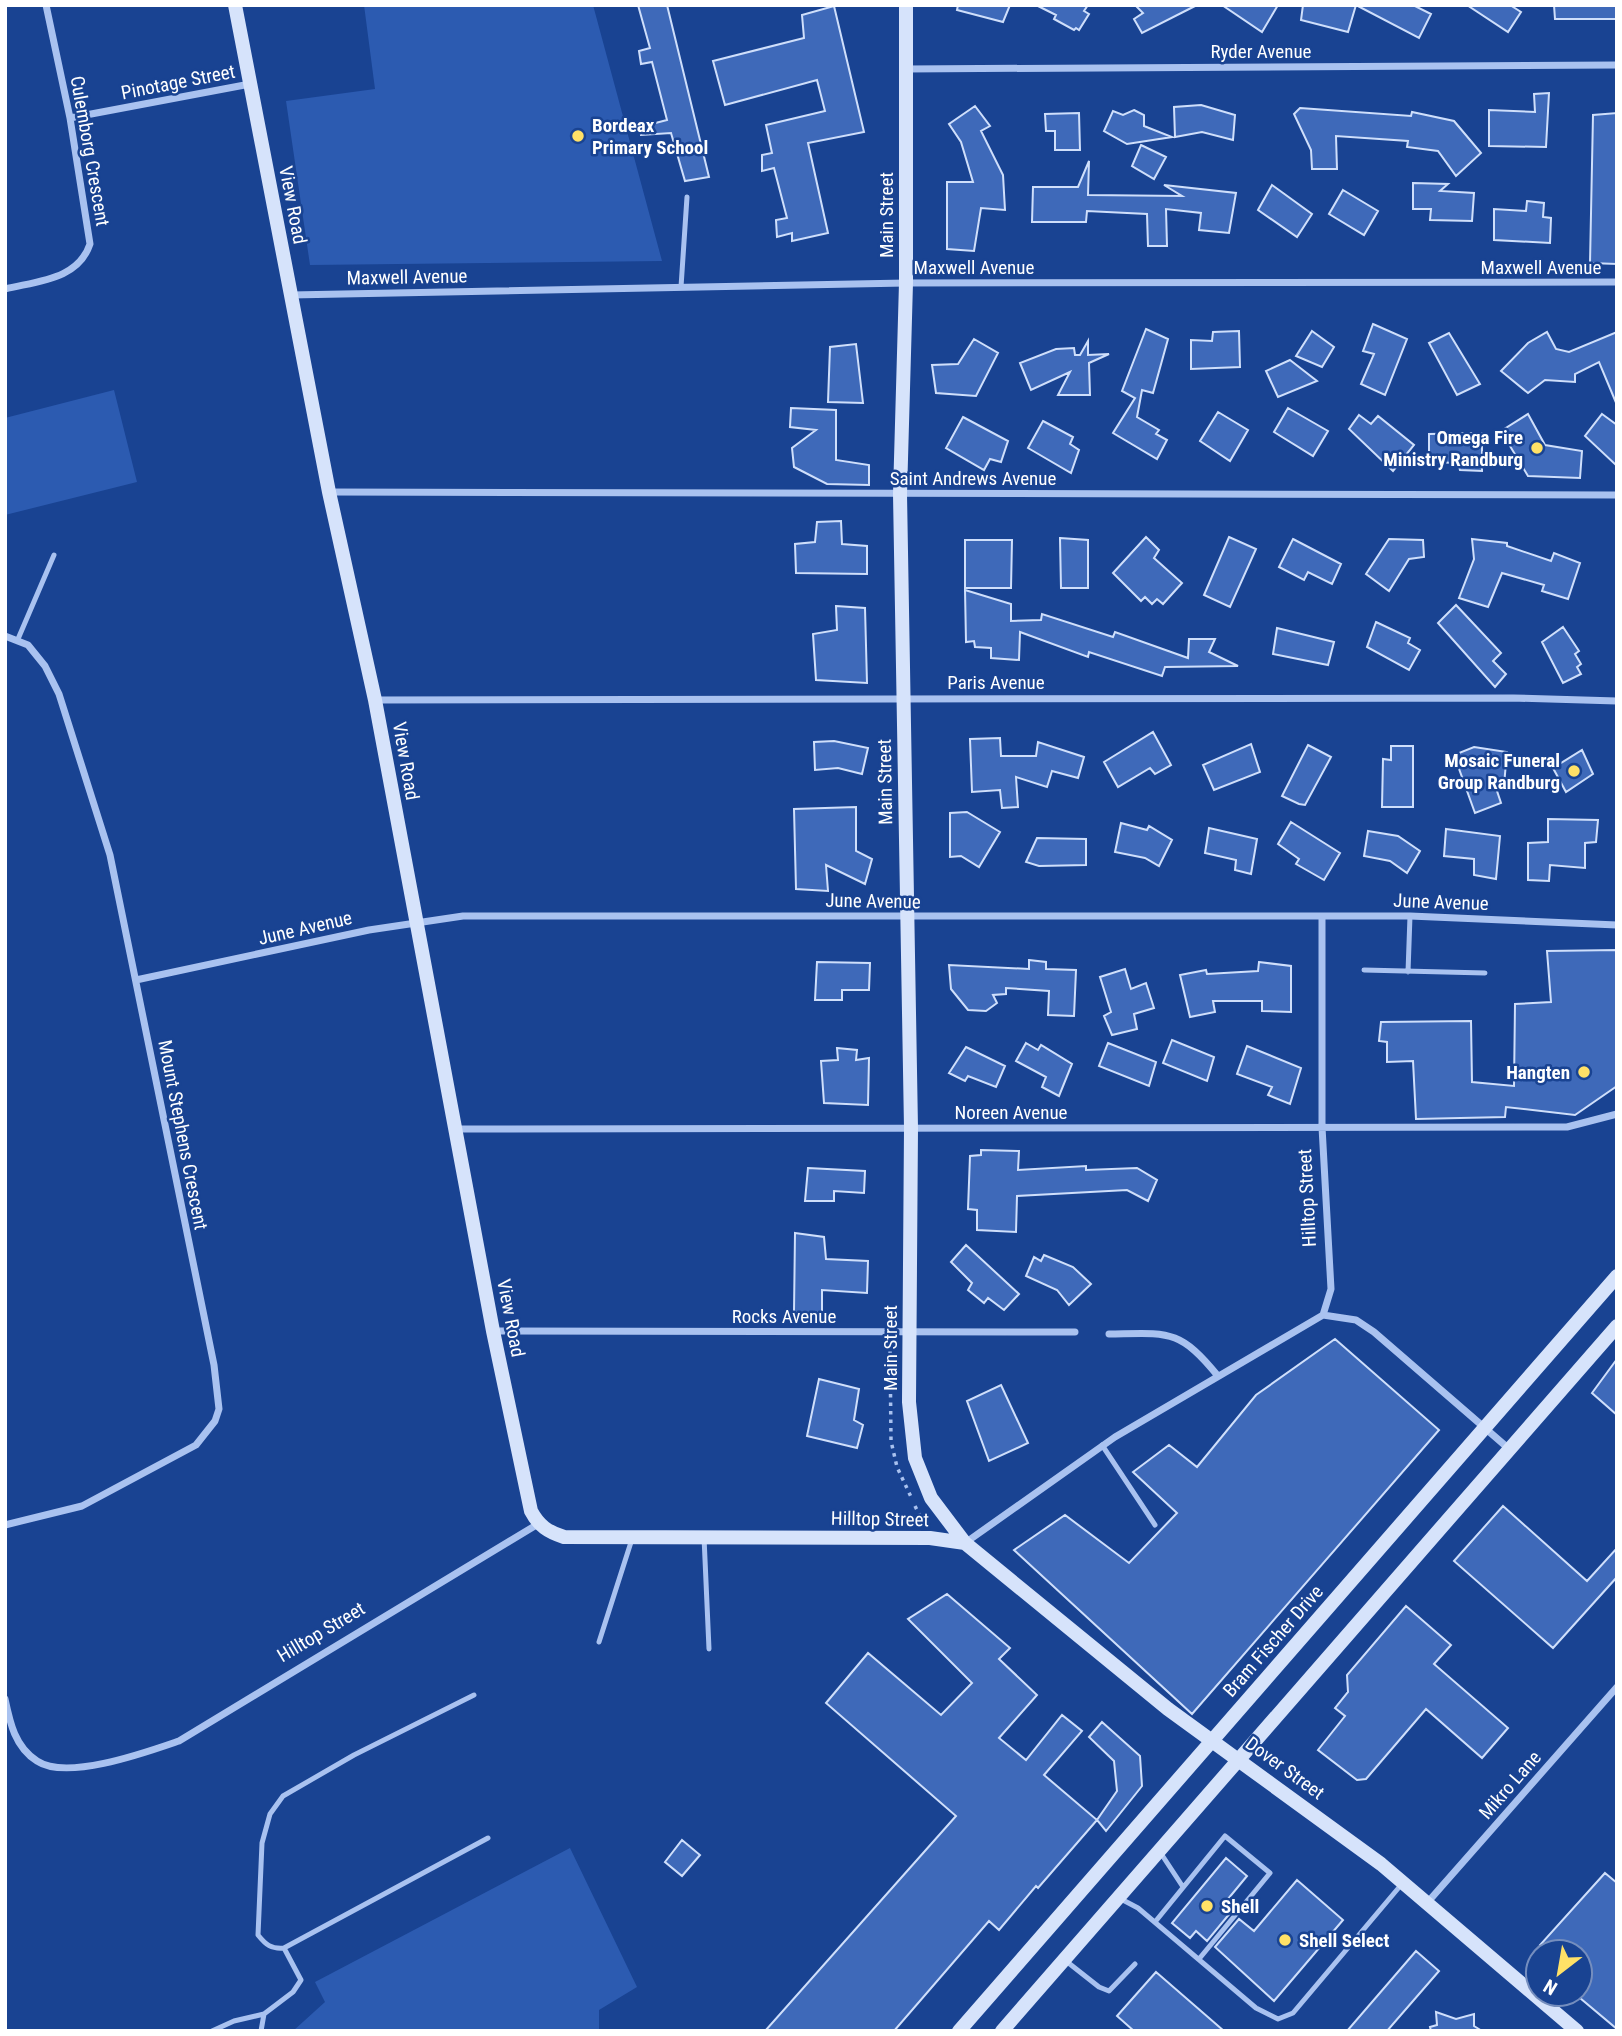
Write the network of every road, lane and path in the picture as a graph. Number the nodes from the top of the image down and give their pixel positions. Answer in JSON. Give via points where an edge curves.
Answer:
{"nodes":[{"id":1,"x":46,"y":5,"type":"edge"},
{"id":2,"x":234,"y":5,"type":"edge"},
{"id":3,"x":906,"y":5,"type":"edge"},
{"id":4,"x":1617,"y":65,"type":"edge"},
{"id":5,"x":906,"y":69,"type":"junction"},
{"id":6,"x":250,"y":84,"type":"junction"},
{"id":7,"x":70,"y":118,"type":"junction"},
{"id":8,"x":687,"y":197,"type":"dead end"},
{"id":9,"x":1617,"y":282,"type":"edge"},
{"id":10,"x":906,"y":283,"type":"junction"},
{"id":11,"x":681,"y":287,"type":"junction"},
{"id":12,"x":5,"y":289,"type":"edge"},
{"id":13,"x":290,"y":295,"type":"junction"},
{"id":14,"x":330,"y":492,"type":"junction"},
{"id":15,"x":900,"y":494,"type":"junction"},
{"id":16,"x":1617,"y":495,"type":"edge"},
{"id":17,"x":54,"y":555,"type":"dead end"},
{"id":18,"x":5,"y":636,"type":"edge"},
{"id":19,"x":18,"y":639,"type":"junction"},
{"id":20,"x":903,"y":698,"type":"junction"},
{"id":21,"x":375,"y":700,"type":"junction"},
{"id":22,"x":1617,"y":701,"type":"edge"},
{"id":23,"x":1322,"y":916,"type":"junction"},
{"id":24,"x":1410,"y":916,"type":"junction"},
{"id":25,"x":906,"y":918,"type":"junction"},
{"id":26,"x":416,"y":921,"type":"junction"},
{"id":27,"x":1617,"y":925,"type":"edge"},
{"id":28,"x":1364,"y":970,"type":"dead end"},
{"id":29,"x":1408,"y":972,"type":"junction"},
{"id":30,"x":1485,"y":973,"type":"dead end"},
{"id":31,"x":136,"y":980,"type":"junction"},
{"id":32,"x":1617,"y":1114,"type":"edge"},
{"id":33,"x":1322,"y":1127,"type":"junction"},
{"id":34,"x":911,"y":1128,"type":"junction"},
{"id":35,"x":456,"y":1129,"type":"junction"},
{"id":36,"x":1617,"y":1276,"type":"edge"},
{"id":37,"x":1323,"y":1315,"type":"junction"},
{"id":38,"x":1617,"y":1326,"type":"edge"},
{"id":39,"x":493,"y":1331,"type":"junction"},
{"id":40,"x":908,"y":1332,"type":"junction"},
{"id":41,"x":1075,"y":1332,"type":"dead end"},
{"id":42,"x":1109,"y":1334,"type":"dead end"},
{"id":43,"x":1217,"y":1376,"type":"junction"},
{"id":44,"x":1484,"y":1428,"type":"junction"},
{"id":45,"x":1102,"y":1445,"type":"junction"},
{"id":46,"x":1508,"y":1448,"type":"junction"},
{"id":47,"x":538,"y":1524,"type":"junction"},
{"id":48,"x":5,"y":1525,"type":"edge"},
{"id":49,"x":1155,"y":1525,"type":"dead end"},
{"id":50,"x":632,"y":1537,"type":"junction"},
{"id":51,"x":704,"y":1538,"type":"junction"},
{"id":52,"x":965,"y":1543,"type":"junction"},
{"id":53,"x":599,"y":1642,"type":"dead end"},
{"id":54,"x":709,"y":1649,"type":"dead end"},
{"id":55,"x":1617,"y":1687,"type":"edge"},
{"id":56,"x":474,"y":1695,"type":"dead end"},
{"id":57,"x":5,"y":1699,"type":"edge"},
{"id":58,"x":1213,"y":1740,"type":"junction"},
{"id":59,"x":1240,"y":1759,"type":"junction"},
{"id":60,"x":488,"y":1838,"type":"dead end"},
{"id":61,"x":1159,"y":1849,"type":"junction"},
{"id":62,"x":1403,"y":1882,"type":"junction"},
{"id":63,"x":1183,"y":1887,"type":"junction"},
{"id":64,"x":1117,"y":1898,"type":"junction"},
{"id":65,"x":1427,"y":1903,"type":"junction"},
{"id":66,"x":1155,"y":1922,"type":"junction"},
{"id":67,"x":284,"y":1948,"type":"junction"},
{"id":68,"x":1064,"y":1959,"type":"junction"},
{"id":69,"x":1199,"y":1959,"type":"junction"},
{"id":70,"x":1135,"y":1964,"type":"dead end"},
{"id":71,"x":264,"y":2014,"type":"junction"},
{"id":72,"x":212,"y":2031,"type":"edge"},
{"id":73,"x":261,"y":2031,"type":"edge"},
{"id":74,"x":959,"y":2031,"type":"edge"},
{"id":75,"x":1002,"y":2031,"type":"edge"},
{"id":76,"x":1577,"y":2031,"type":"edge"}],
"edges":[{"from":1,"to":7,"type":"street","name":"Culemborg Crescent"},
{"from":2,"to":6,"type":"street","name":"View Road"},
{"from":3,"to":5,"type":"street","name":"Main Street"},
{"from":4,"to":5,"type":"street","name":"Ryder Avenue"},
{"from":5,"to":10,"type":"street","name":"Main Street"},
{"from":6,"to":7,"type":"street","name":"Pinotage Street"},
{"from":6,"to":13,"type":"street","name":"View Road"},
{"from":7,"to":12,"type":"street","name":"Culemborg Crescent","via":[[90,233],[86,255],[69,272]]},
{"from":8,"to":11,"type":"lane"},
{"from":9,"to":10,"type":"street","name":"Maxwell Avenue"},
{"from":10,"to":11,"type":"street","name":"Maxwell Avenue"},
{"from":10,"to":15,"type":"street","name":"Main Street"},
{"from":11,"to":13,"type":"street","name":"Maxwell Avenue"},
{"from":13,"to":14,"type":"street","name":"View Road"},
{"from":14,"to":15,"type":"street","name":"Saint Andrews Avenue"},
{"from":14,"to":21,"type":"street","name":"View Road"},
{"from":15,"to":16,"type":"street","name":"Saint Andrews Avenue"},
{"from":15,"to":20,"type":"street","name":"Main Street"},
{"from":17,"to":19,"type":"lane"},
{"from":18,"to":19,"type":"street"},
{"from":19,"to":31,"type":"street","name":"Mount Stephens Crescent","via":[[45,666],[75,740],[110,855]]},
{"from":20,"to":21,"type":"street","name":"Paris Avenue"},
{"from":20,"to":22,"type":"street","name":"Paris Avenue"},
{"from":20,"to":25,"type":"street","name":"Main Street"},
{"from":21,"to":26,"type":"street","name":"View Road"},
{"from":23,"to":24,"type":"street","name":"June Avenue"},
{"from":23,"to":25,"type":"street","name":"June Avenue"},
{"from":23,"to":33,"type":"street","name":"Hilltop Street"},
{"from":24,"to":27,"type":"street","name":"June Avenue"},
{"from":24,"to":29,"type":"lane"},
{"from":25,"to":26,"type":"street","name":"June Avenue","via":[[641,914],[463,916]]},
{"from":25,"to":34,"type":"street","name":"Main Street"},
{"from":26,"to":31,"type":"street","name":"June Avenue"},
{"from":26,"to":35,"type":"street","name":"View Road"},
{"from":28,"to":29,"type":"lane"},
{"from":29,"to":30,"type":"lane"},
{"from":31,"to":48,"type":"street","name":"Mount Stephens Crescent","via":[[219,1409],[207,1434],[187,1452],[73,1509]]},
{"from":32,"to":33,"type":"street","name":"Noreen Avenue","via":[[1567,1126]]},
{"from":33,"to":34,"type":"street","name":"Noreen Avenue"},
{"from":33,"to":37,"type":"street","name":"Hilltop Street","via":[[1331,1289]]},
{"from":34,"to":35,"type":"street","name":"Noreen Avenue"},
{"from":34,"to":40,"type":"street","name":"Main Street"},
{"from":35,"to":39,"type":"street","name":"View Road"},
{"from":36,"to":44,"type":"street","name":"Bram Fischer Drive"},
{"from":37,"to":43,"type":"street"},
{"from":37,"to":44,"type":"street","via":[[1356,1320],[1374,1332]]},
{"from":38,"to":46,"type":"street"},
{"from":39,"to":40,"type":"street","name":"Rocks Avenue"},
{"from":39,"to":47,"type":"street","name":"View Road","via":[[531,1511]]},
{"from":40,"to":41,"type":"street","name":"Rocks Avenue"},
{"from":40,"to":52,"type":"street","name":"Main Street","via":[[915,1458],[930,1498]]},
{"from":42,"to":43,"type":"street","via":[[1182,1339]]},
{"from":43,"to":45,"type":"street"},
{"from":44,"to":46,"type":"street"},
{"from":44,"to":58,"type":"street","name":"Bram Fischer Drive"},
{"from":45,"to":49,"type":"lane"},
{"from":45,"to":52,"type":"street"},
{"from":46,"to":59,"type":"street"},
{"from":47,"to":50,"type":"street","name":"Hilltop Street","via":[[564,1537]]},
{"from":47,"to":57,"type":"street","name":"Hilltop Street","via":[[180,1741],[134,1756],[55,1767],[38,1762],[15,1736]]},
{"from":50,"to":51,"type":"street","name":"Hilltop Street"},
{"from":50,"to":53,"type":"lane"},
{"from":51,"to":52,"type":"street","name":"Hilltop Street","via":[[930,1538]]},
{"from":51,"to":54,"type":"lane"},
{"from":52,"to":58,"type":"street","name":"Dover Street","via":[[1168,1709]]},
{"from":55,"to":65,"type":"street","name":"Mikro Lane"},
{"from":56,"to":67,"type":"lane","via":[[283,1796],[270,1814],[262,1843],[257,1925],[265,1944]]},
{"from":58,"to":59,"type":"street","name":"Dover Street"},
{"from":58,"to":74,"type":"street","name":"Bram Fischer Drive"},
{"from":59,"to":61,"type":"street"},
{"from":59,"to":62,"type":"street","name":"Dover Street"},
{"from":60,"to":67,"type":"lane"},
{"from":61,"to":63,"type":"lane"},
{"from":61,"to":64,"type":"street"},
{"from":62,"to":65,"type":"street","name":"Dover Street"},
{"from":62,"to":69,"type":"lane","via":[[1286,2018],[1270,2017]]},
{"from":63,"to":66,"type":"lane"},
{"from":63,"to":69,"type":"lane","via":[[1225,1836],[1270,1873]]},
{"from":64,"to":66,"type":"lane"},
{"from":64,"to":68,"type":"street"},
{"from":65,"to":76,"type":"street","name":"Dover Street"},
{"from":66,"to":69,"type":"lane"},
{"from":67,"to":71,"type":"lane","via":[[301,1980]]},
{"from":68,"to":70,"type":"lane","via":[[1110,1991]]},
{"from":68,"to":75,"type":"street"},
{"from":71,"to":72,"type":"lane"},
{"from":71,"to":73,"type":"lane"}]}
